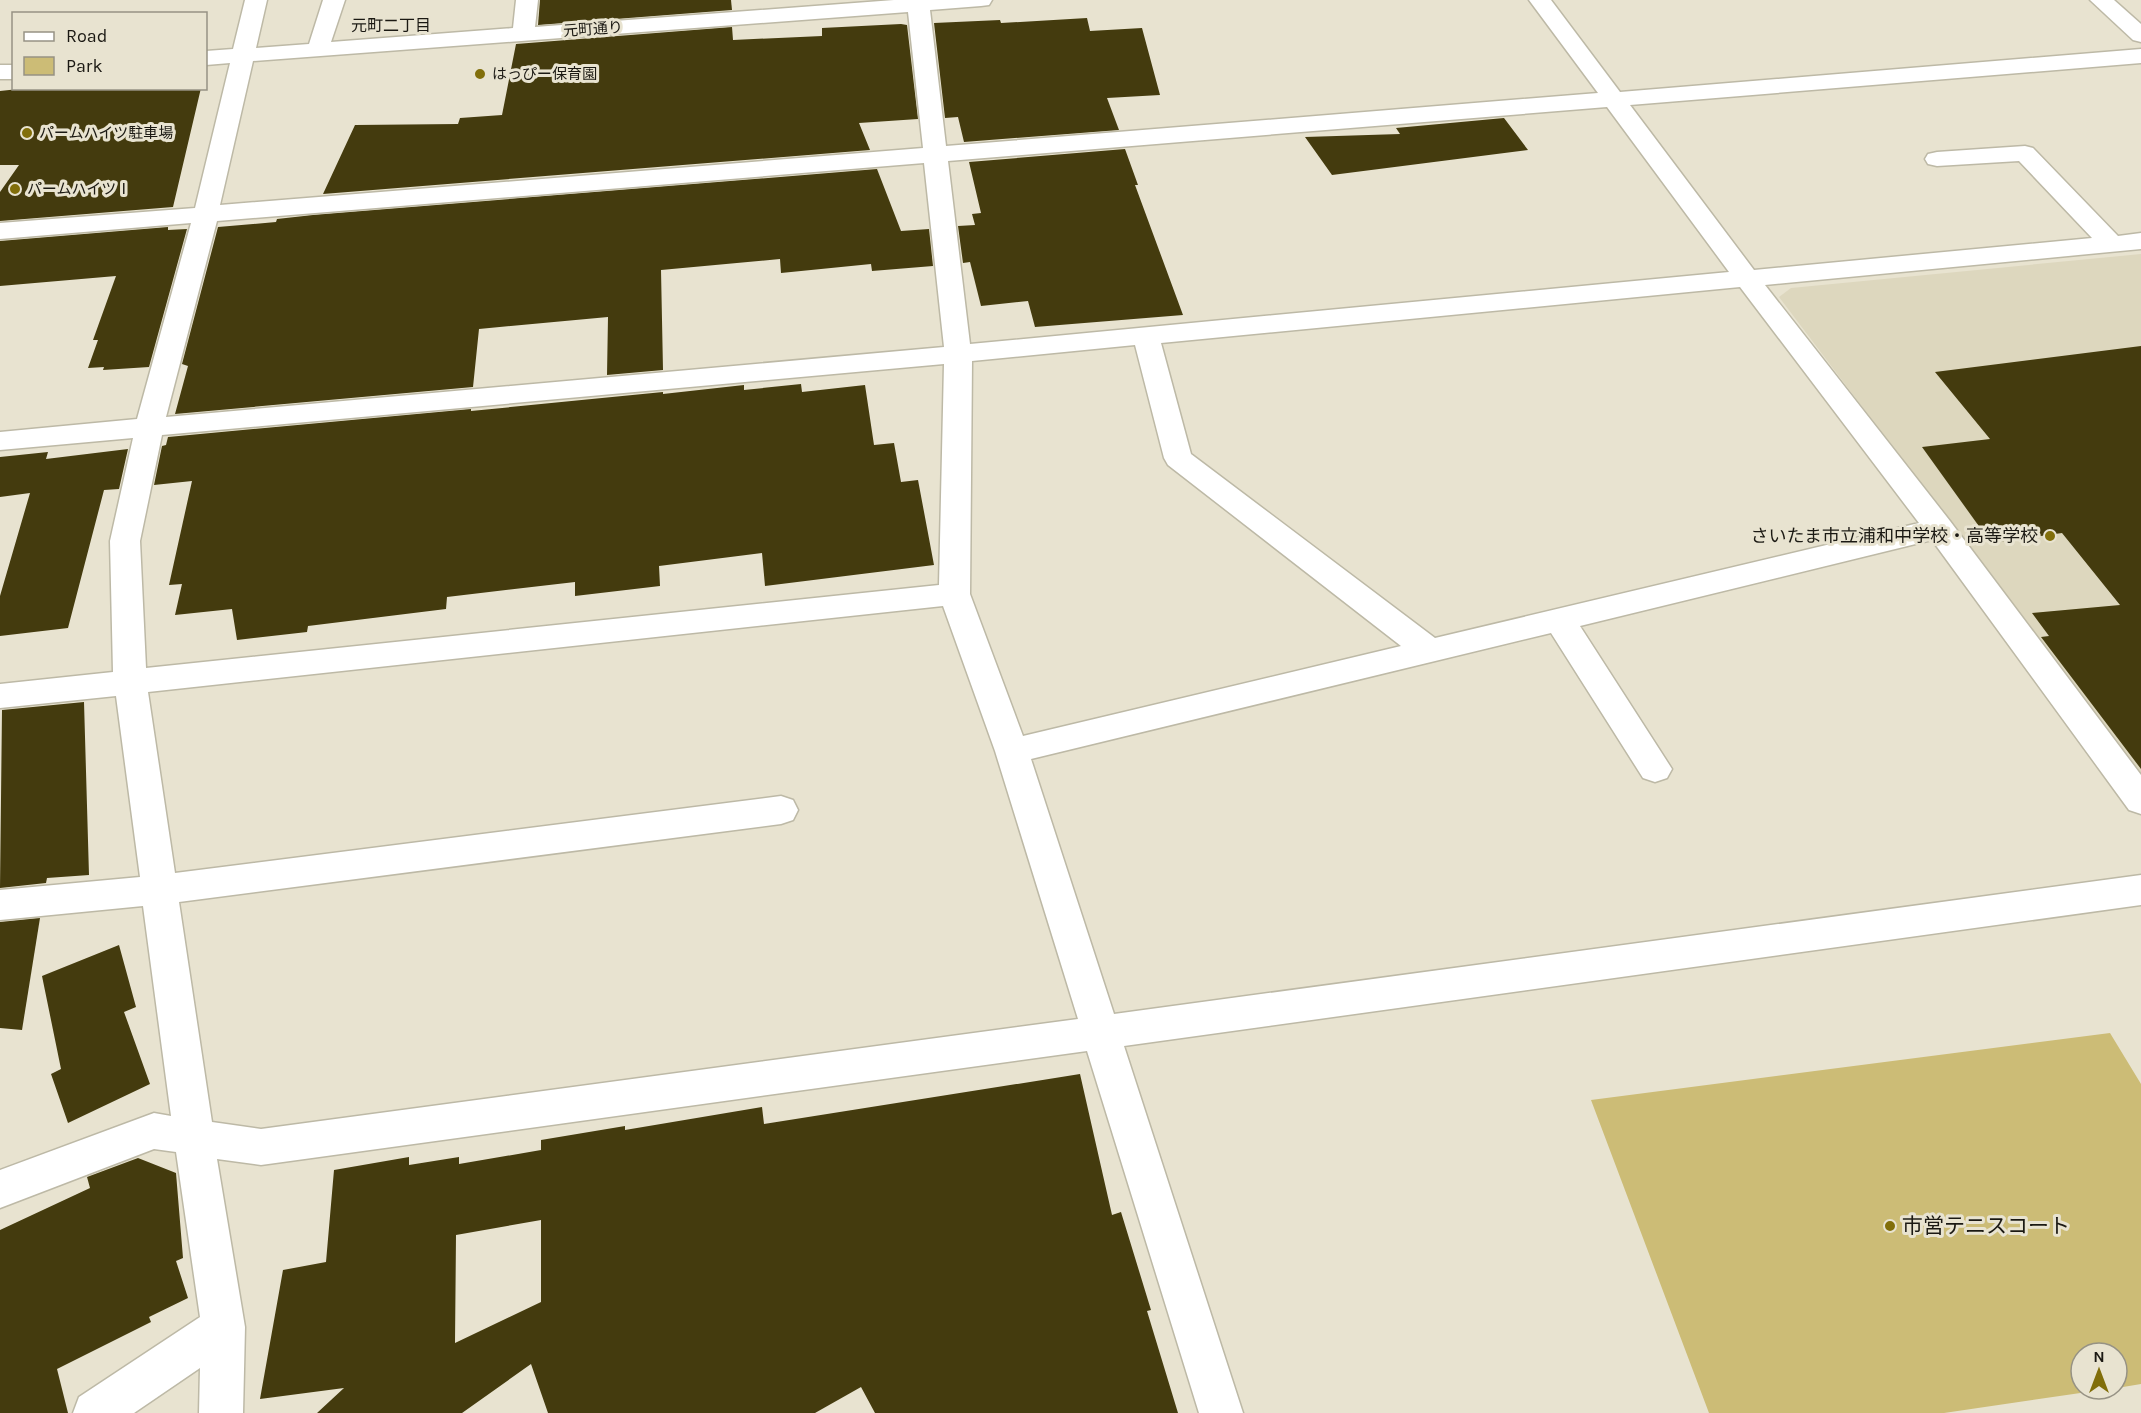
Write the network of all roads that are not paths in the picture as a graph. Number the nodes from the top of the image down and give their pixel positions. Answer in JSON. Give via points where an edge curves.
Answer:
{"nodes":[{"id":1,"x":256,"y":0,"type":"edge"},
{"id":2,"x":334,"y":0,"type":"edge"},
{"id":3,"x":527,"y":0,"type":"edge"},
{"id":4,"x":981,"y":0,"type":"edge"},
{"id":5,"x":1540,"y":0,"type":"edge"},
{"id":6,"x":2101,"y":0,"type":"edge"},
{"id":7,"x":919,"y":2,"type":"edge"},
{"id":8,"x":523,"y":34,"type":"junction"},
{"id":9,"x":2141,"y":35,"type":"edge"},
{"id":10,"x":318,"y":49,"type":"junction"},
{"id":11,"x":243,"y":55,"type":"junction"},
{"id":12,"x":2141,"y":56,"type":"edge"},
{"id":13,"x":207,"y":58,"type":"edge"},
{"id":14,"x":1612,"y":98,"type":"junction"},
{"id":15,"x":935,"y":155,"type":"junction"},
{"id":16,"x":1937,"y":159,"type":"dead end"},
{"id":17,"x":206,"y":214,"type":"junction"},
{"id":18,"x":0,"y":231,"type":"edge"},
{"id":19,"x":2141,"y":241,"type":"edge"},
{"id":20,"x":2112,"y":244,"type":"junction"},
{"id":21,"x":1748,"y":280,"type":"junction"},
{"id":22,"x":1146,"y":336,"type":"junction"},
{"id":23,"x":958,"y":354,"type":"junction"},
{"id":24,"x":149,"y":428,"type":"junction"},
{"id":25,"x":0,"y":441,"type":"edge"},
{"id":26,"x":1939,"y":528,"type":"junction"},
{"id":27,"x":954,"y":594,"type":"junction"},
{"id":28,"x":1559,"y":619,"type":"junction"},
{"id":29,"x":1430,"y":651,"type":"junction"},
{"id":30,"x":130,"y":682,"type":"junction"},
{"id":31,"x":0,"y":696,"type":"edge"},
{"id":32,"x":1012,"y":751,"type":"junction"},
{"id":33,"x":1655,"y":770,"type":"dead end"},
{"id":34,"x":2141,"y":801,"type":"edge"},
{"id":35,"x":781,"y":810,"type":"dead end"},
{"id":36,"x":159,"y":890,"type":"junction"},
{"id":37,"x":2141,"y":890,"type":"edge"},
{"id":38,"x":0,"y":905,"type":"edge"},
{"id":39,"x":1100,"y":1031,"type":"junction"},
{"id":40,"x":194,"y":1138,"type":"junction"},
{"id":41,"x":0,"y":1189,"type":"edge"},
{"id":42,"x":223,"y":1327,"type":"junction"},
{"id":43,"x":95,"y":1413,"type":"edge"},
{"id":44,"x":221,"y":1413,"type":"edge"},
{"id":45,"x":1221,"y":1413,"type":"edge"}],
"edges":[{"from":1,"to":11,"type":"street"},
{"from":2,"to":10,"type":"street"},
{"from":3,"to":8,"type":"street"},
{"from":4,"to":7,"type":"street","name":"元町通り"},
{"from":5,"to":14,"type":"street"},
{"from":6,"to":9,"type":"street"},
{"from":7,"to":8,"type":"street","name":"元町通り"},
{"from":7,"to":15,"type":"street"},
{"from":8,"to":10,"type":"street","name":"元町通り"},
{"from":10,"to":11,"type":"street","name":"元町通り"},
{"from":11,"to":13,"type":"street","name":"元町通り"},
{"from":11,"to":17,"type":"street"},
{"from":12,"to":14,"type":"street"},
{"from":14,"to":15,"type":"street"},
{"from":14,"to":21,"type":"street"},
{"from":15,"to":17,"type":"street"},
{"from":15,"to":23,"type":"street"},
{"from":16,"to":20,"type":"street","via":[[2025,153]]},
{"from":17,"to":18,"type":"street"},
{"from":17,"to":24,"type":"street"},
{"from":19,"to":20,"type":"street"},
{"from":20,"to":21,"type":"street"},
{"from":21,"to":22,"type":"street"},
{"from":21,"to":26,"type":"street"},
{"from":22,"to":23,"type":"street"},
{"from":22,"to":29,"type":"street","via":[[1178,458]]},
{"from":23,"to":24,"type":"street"},
{"from":23,"to":27,"type":"street"},
{"from":24,"to":25,"type":"street"},
{"from":24,"to":30,"type":"street","via":[[125,541]]},
{"from":26,"to":28,"type":"street"},
{"from":26,"to":34,"type":"street"},
{"from":27,"to":30,"type":"street"},
{"from":27,"to":32,"type":"street"},
{"from":28,"to":29,"type":"street"},
{"from":28,"to":33,"type":"street"},
{"from":29,"to":32,"type":"street"},
{"from":30,"to":31,"type":"street"},
{"from":30,"to":36,"type":"street"},
{"from":32,"to":39,"type":"street"},
{"from":35,"to":36,"type":"street"},
{"from":36,"to":38,"type":"street"},
{"from":36,"to":40,"type":"street"},
{"from":37,"to":39,"type":"street"},
{"from":39,"to":40,"type":"street","via":[[261,1147]]},
{"from":39,"to":45,"type":"street"},
{"from":40,"to":41,"type":"street","via":[[154,1131]]},
{"from":40,"to":42,"type":"street"},
{"from":42,"to":43,"type":"street"},
{"from":42,"to":44,"type":"street"}]}
